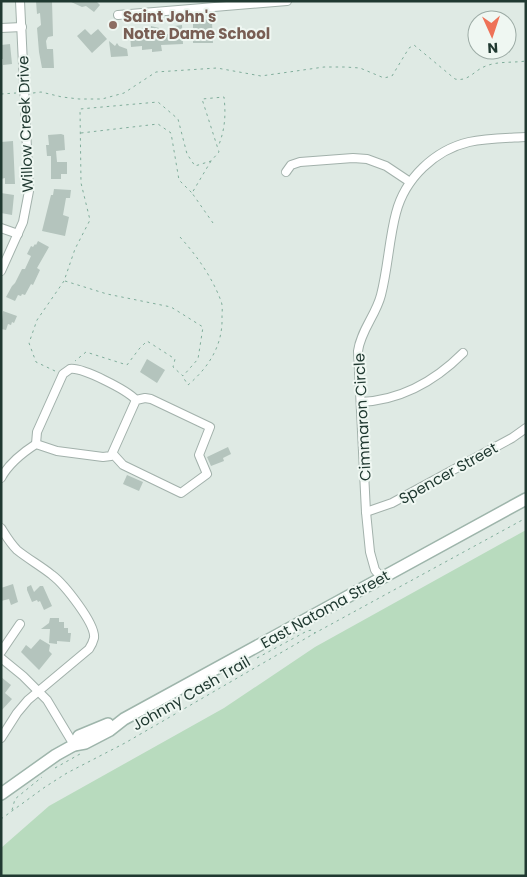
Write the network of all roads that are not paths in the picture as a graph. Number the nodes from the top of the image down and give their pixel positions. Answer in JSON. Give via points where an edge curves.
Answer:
{"nodes":[{"id":1,"x":20,"y":1,"type":"edge"},
{"id":2,"x":202,"y":1,"type":"edge"},
{"id":3,"x":287,"y":1,"type":"edge"},
{"id":4,"x":198,"y":9,"type":"junction"},
{"id":5,"x":118,"y":15,"type":"dead end"},
{"id":6,"x":22,"y":26,"type":"junction"},
{"id":7,"x":1,"y":28,"type":"edge"},
{"id":8,"x":526,"y":137,"type":"edge"},
{"id":9,"x":286,"y":172,"type":"dead end"},
{"id":10,"x":410,"y":182,"type":"junction"},
{"id":11,"x":1,"y":228,"type":"edge"},
{"id":12,"x":18,"y":234,"type":"junction"},
{"id":13,"x":1,"y":271,"type":"edge"},
{"id":14,"x":463,"y":353,"type":"dead end"},
{"id":15,"x":136,"y":400,"type":"junction"},
{"id":16,"x":361,"y":402,"type":"junction"},
{"id":17,"x":526,"y":428,"type":"edge"},
{"id":18,"x":36,"y":444,"type":"junction"},
{"id":19,"x":113,"y":454,"type":"junction"},
{"id":20,"x":1,"y":478,"type":"edge"},
{"id":21,"x":526,"y":499,"type":"edge"},
{"id":22,"x":366,"y":512,"type":"junction"},
{"id":23,"x":1,"y":528,"type":"edge"},
{"id":24,"x":382,"y":578,"type":"junction"},
{"id":25,"x":20,"y":624,"type":"dead end"},
{"id":26,"x":1,"y":652,"type":"edge"},
{"id":27,"x":1,"y":658,"type":"edge"},
{"id":28,"x":38,"y":690,"type":"junction"},
{"id":29,"x":1,"y":738,"type":"edge"},
{"id":30,"x":77,"y":749,"type":"junction"},
{"id":31,"x":1,"y":794,"type":"edge"}],
"edges":[{"from":1,"to":6,"type":"street","name":"Willow Creek Drive"},
{"from":2,"to":4,"type":"street"},
{"from":3,"to":4,"type":"street"},
{"from":4,"to":5,"type":"street"},
{"from":6,"to":7,"type":"street"},
{"from":6,"to":12,"type":"street","name":"Willow Creek Drive","via":[[29,191]]},
{"from":8,"to":10,"type":"street","name":"Cimmaron Circle","via":[[458,146],[431,160]]},
{"from":9,"to":10,"type":"street","via":[[291,165],[300,162],[360,158],[380,163]]},
{"from":10,"to":16,"type":"street","name":"Cimmaron Circle","via":[[396,211],[381,294],[359,345]]},
{"from":11,"to":12,"type":"street"},
{"from":12,"to":13,"type":"street","name":"Willow Creek Drive"},
{"from":14,"to":16,"type":"street","via":[[440,374],[414,390]]},
{"from":15,"to":18,"type":"street","via":[[127,392],[75,368],[70,369],[63,374],[37,432]]},
{"from":15,"to":19,"type":"street"},
{"from":15,"to":19,"type":"street","via":[[151,399],[210,427],[199,455],[207,474],[181,492],[123,465]]},
{"from":16,"to":22,"type":"street","name":"Cimmaron Circle"},
{"from":17,"to":22,"type":"street","name":"Spencer Street","via":[[392,503]]},
{"from":18,"to":19,"type":"street","via":[[57,451],[103,457]]},
{"from":18,"to":20,"type":"street","via":[[13,462]]},
{"from":21,"to":24,"type":"main road","name":"East Natoma Street"},
{"from":22,"to":24,"type":"street","name":"Cimmaron Circle","via":[[372,561]]},
{"from":23,"to":28,"type":"street","via":[[10,543],[65,587],[94,633],[89,649]]},
{"from":24,"to":30,"type":"main road","name":"East Natoma Street","via":[[124,719]]},
{"from":25,"to":26,"type":"street"},
{"from":27,"to":28,"type":"street"},
{"from":28,"to":29,"type":"street","via":[[17,713]]},
{"from":28,"to":30,"type":"street"},
{"from":30,"to":31,"type":"main road","name":"East Natoma Street","via":[[56,756]]}]}
